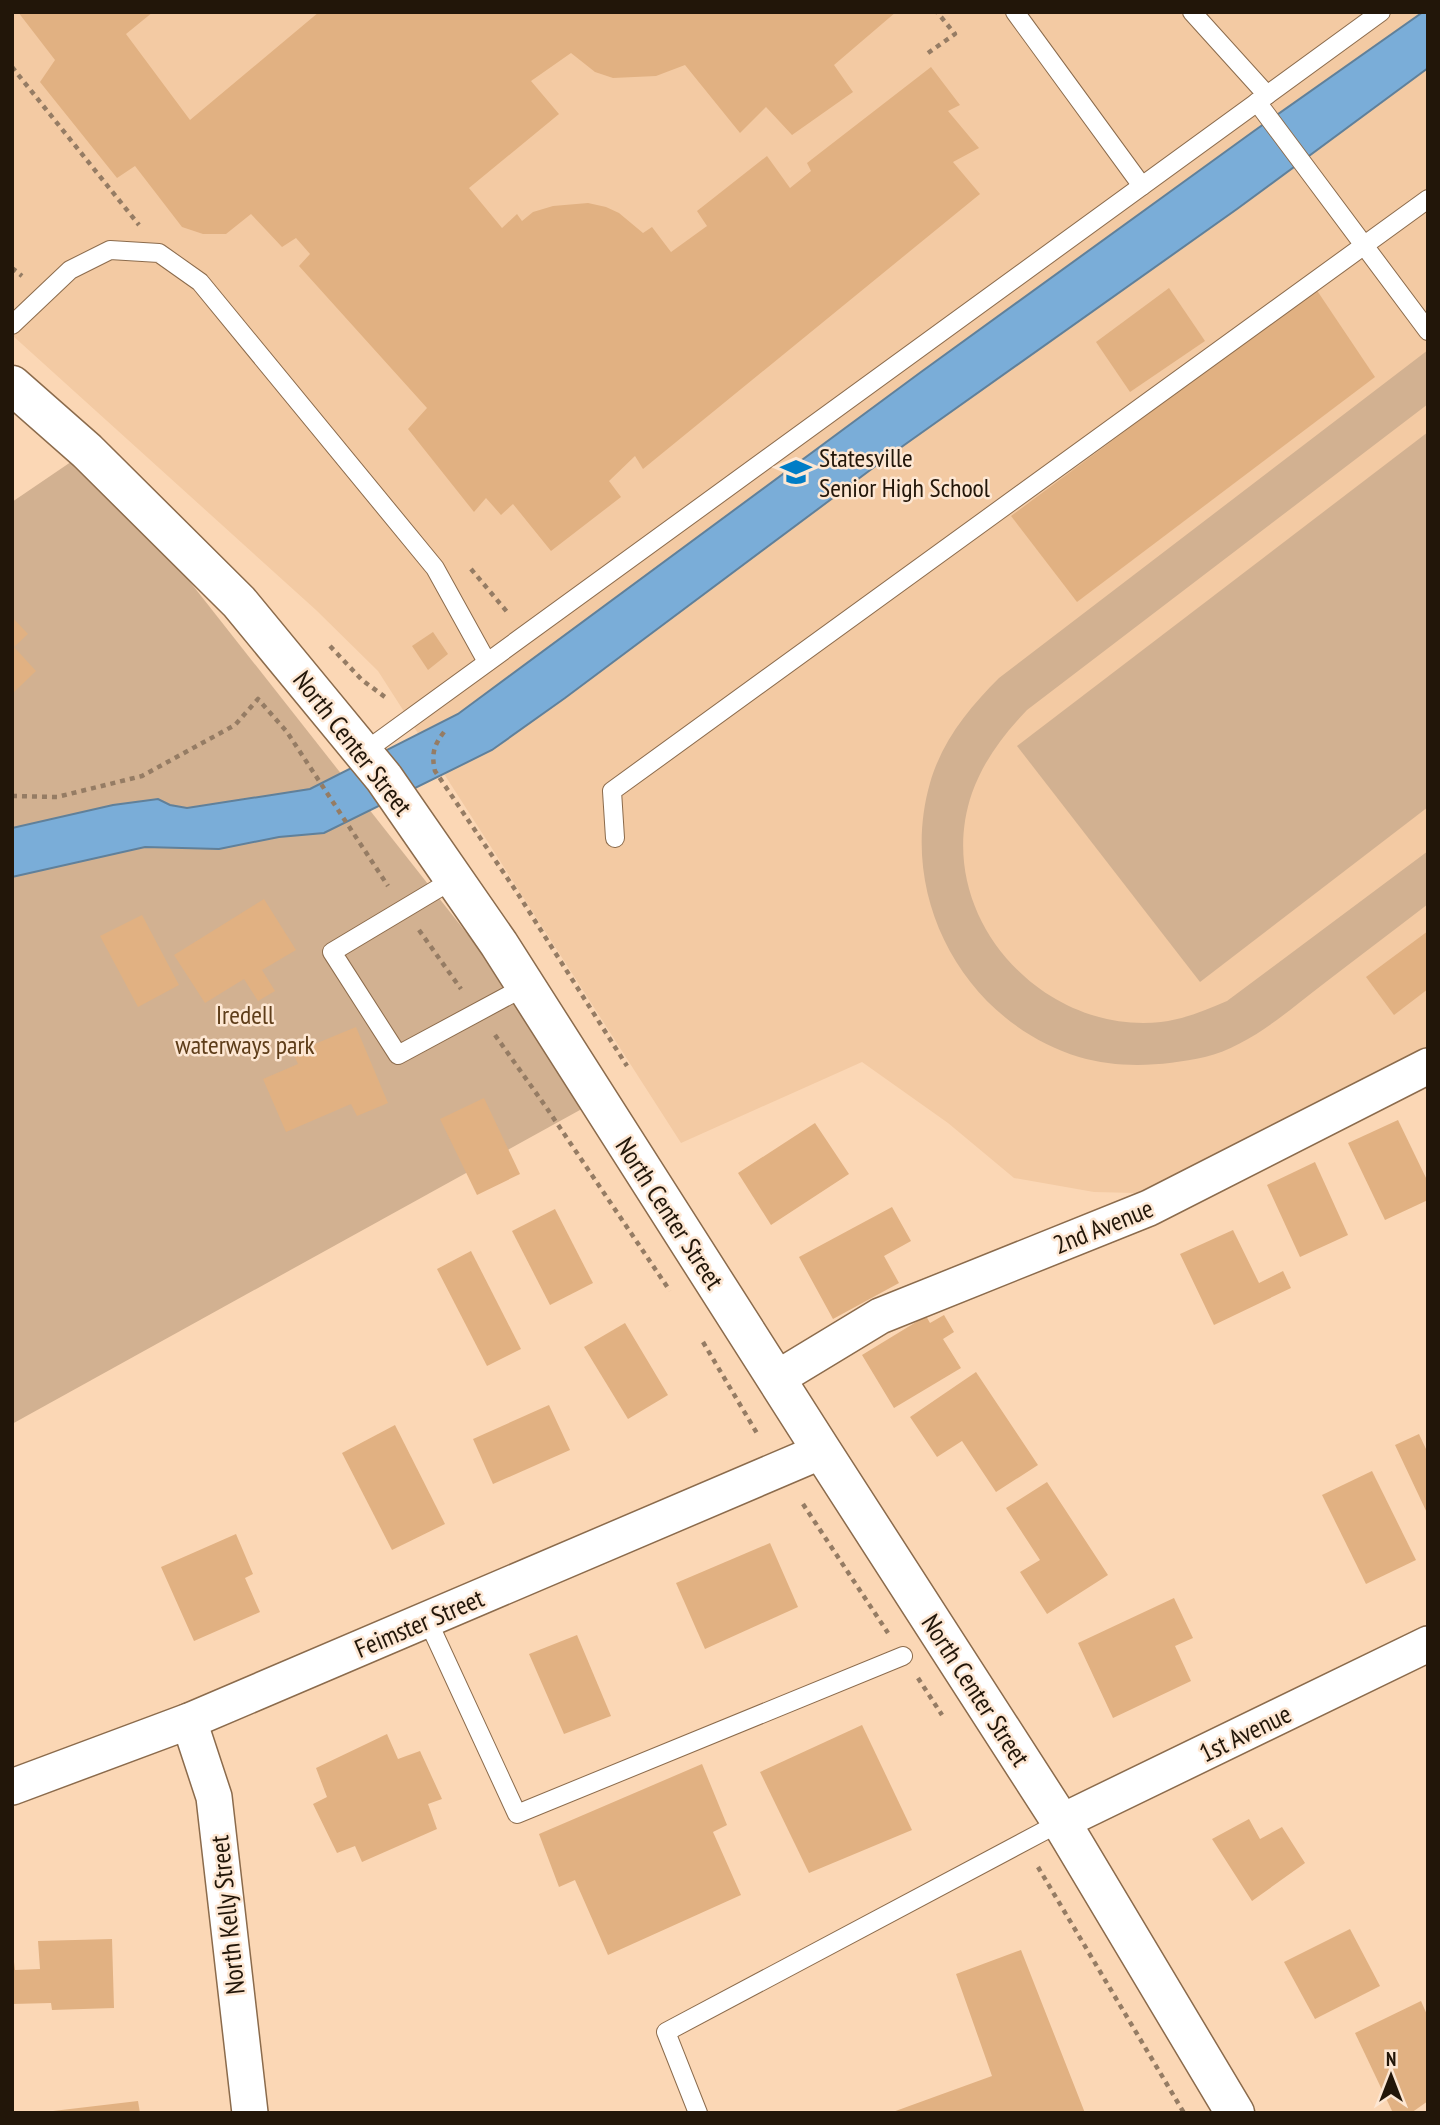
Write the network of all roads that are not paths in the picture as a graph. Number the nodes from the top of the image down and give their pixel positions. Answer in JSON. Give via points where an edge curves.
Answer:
{"nodes":[{"id":1,"x":1015,"y":12,"type":"edge"},
{"id":2,"x":1192,"y":12,"type":"edge"},
{"id":3,"x":1381,"y":12,"type":"edge"},
{"id":4,"x":1262,"y":99,"type":"junction"},
{"id":5,"x":1142,"y":186,"type":"junction"},
{"id":6,"x":1428,"y":199,"type":"edge"},
{"id":7,"x":1364,"y":245,"type":"junction"},
{"id":8,"x":12,"y":326,"type":"edge"},
{"id":9,"x":1428,"y":331,"type":"edge"},
{"id":10,"x":12,"y":385,"type":"edge"},
{"id":11,"x":487,"y":662,"type":"junction"},
{"id":12,"x":364,"y":752,"type":"junction"},
{"id":13,"x":615,"y":838,"type":"dead end"},
{"id":14,"x":454,"y":879,"type":"junction"},
{"id":15,"x":526,"y":986,"type":"junction"},
{"id":16,"x":1428,"y":1066,"type":"edge"},
{"id":17,"x":776,"y":1378,"type":"junction"},
{"id":18,"x":822,"y":1451,"type":"junction"},
{"id":19,"x":427,"y":1619,"type":"junction"},
{"id":20,"x":1428,"y":1644,"type":"edge"},
{"id":21,"x":903,"y":1656,"type":"road end"},
{"id":22,"x":189,"y":1721,"type":"junction"},
{"id":23,"x":12,"y":1787,"type":"edge"},
{"id":24,"x":1061,"y":1822,"type":"junction"},
{"id":25,"x":250,"y":2113,"type":"edge"},
{"id":26,"x":698,"y":2113,"type":"edge"},
{"id":27,"x":1235,"y":2113,"type":"edge"}],
"edges":[{"from":1,"to":5,"type":"lane"},
{"from":2,"to":4,"type":"lane"},
{"from":3,"to":4,"type":"lane"},
{"from":4,"to":5,"type":"lane"},
{"from":4,"to":7,"type":"lane"},
{"from":5,"to":11,"type":"lane"},
{"from":6,"to":7,"type":"lane"},
{"from":7,"to":9,"type":"lane"},
{"from":7,"to":13,"type":"lane","via":[[612,791]]},
{"from":8,"to":11,"type":"lane","via":[[70,270],[110,250],[159,253],[200,282],[435,568]]},
{"from":10,"to":12,"type":"main road","name":"North Center Street","via":[[87,451],[239,602]]},
{"from":11,"to":12,"type":"lane"},
{"from":12,"to":14,"type":"main road","name":"North Center Street"},
{"from":14,"to":15,"type":"main road","name":"North Center Street"},
{"from":14,"to":15,"type":"lane","via":[[332,952],[398,1055]]},
{"from":15,"to":17,"type":"main road","name":"North Center Street"},
{"from":16,"to":17,"type":"street","name":"2nd Avenue","via":[[1149,1208],[880,1316]]},
{"from":17,"to":18,"type":"main road","name":"North Center Street"},
{"from":18,"to":19,"type":"street","name":"Feimster Street"},
{"from":18,"to":24,"type":"main road","name":"North Center Street"},
{"from":19,"to":21,"type":"lane","via":[[517,1814]]},
{"from":19,"to":22,"type":"street","name":"Feimster Street"},
{"from":20,"to":24,"type":"street","name":"1st Avenue"},
{"from":22,"to":23,"type":"street","name":"Feimster Street"},
{"from":22,"to":25,"type":"street","name":"North Kelly Street","via":[[214,1797]]},
{"from":24,"to":26,"type":"lane","via":[[666,2032]]},
{"from":24,"to":27,"type":"main road","name":"North Center Street"}]}
